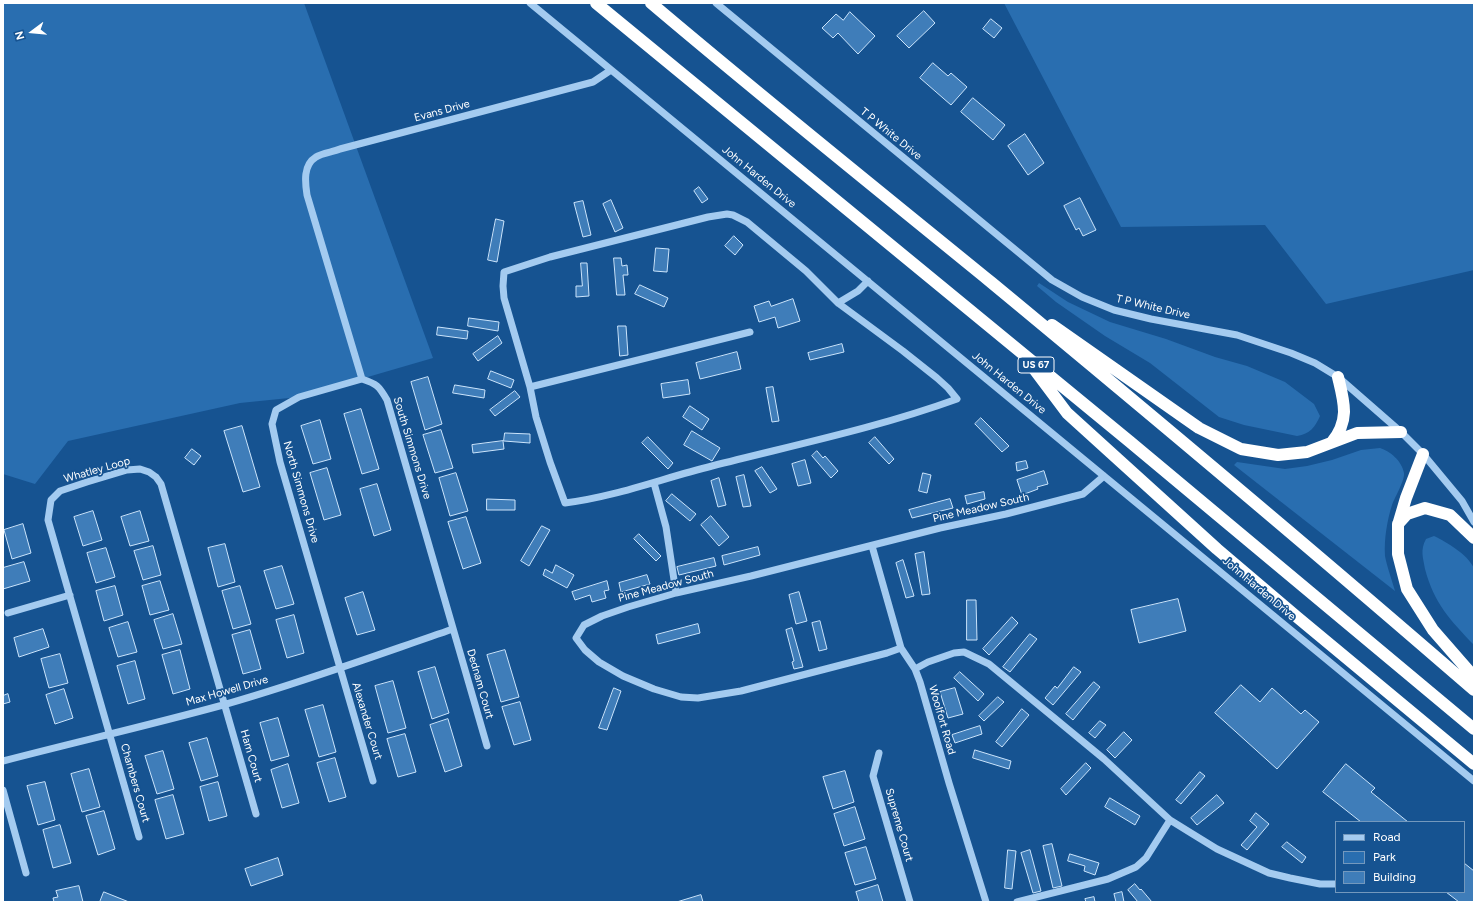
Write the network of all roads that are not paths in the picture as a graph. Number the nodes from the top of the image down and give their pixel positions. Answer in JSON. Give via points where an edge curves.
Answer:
{"nodes":[{"id":1,"x":530,"y":3,"type":"edge"},
{"id":2,"x":596,"y":3,"type":"edge"},
{"id":3,"x":651,"y":3,"type":"edge"},
{"id":4,"x":716,"y":3,"type":"edge"},
{"id":5,"x":611,"y":70,"type":"junction"},
{"id":6,"x":868,"y":281,"type":"junction"},
{"id":7,"x":994,"y":286,"type":"junction"},
{"id":8,"x":838,"y":303,"type":"junction"},
{"id":9,"x":750,"y":332,"type":"dead end"},
{"id":10,"x":1021,"y":352,"type":"junction"},
{"id":11,"x":1338,"y":377,"type":"junction"},
{"id":12,"x":362,"y":379,"type":"junction"},
{"id":13,"x":530,"y":387,"type":"junction"},
{"id":14,"x":1401,"y":432,"type":"junction"},
{"id":15,"x":1332,"y":442,"type":"junction"},
{"id":16,"x":1423,"y":454,"type":"junction"},
{"id":17,"x":1104,"y":476,"type":"junction"},
{"id":18,"x":654,"y":483,"type":"junction"},
{"id":19,"x":1474,"y":522,"type":"edge"},
{"id":20,"x":1398,"y":525,"type":"junction"},
{"id":21,"x":1474,"y":538,"type":"edge"},
{"id":22,"x":872,"y":546,"type":"junction"},
{"id":23,"x":676,"y":593,"type":"junction"},
{"id":24,"x":70,"y":595,"type":"junction"},
{"id":25,"x":8,"y":613,"type":"dead end"},
{"id":26,"x":453,"y":629,"type":"junction"},
{"id":27,"x":901,"y":648,"type":"junction"},
{"id":28,"x":340,"y":667,"type":"junction"},
{"id":29,"x":915,"y":669,"type":"junction"},
{"id":30,"x":1474,"y":677,"type":"edge"},
{"id":31,"x":1474,"y":690,"type":"edge"},
{"id":32,"x":225,"y":704,"type":"junction"},
{"id":33,"x":1474,"y":729,"type":"edge"},
{"id":34,"x":109,"y":735,"type":"junction"},
{"id":35,"x":487,"y":746,"type":"dead end"},
{"id":36,"x":879,"y":753,"type":"dead end"},
{"id":37,"x":3,"y":761,"type":"edge"},
{"id":38,"x":1474,"y":764,"type":"edge"},
{"id":39,"x":1474,"y":780,"type":"edge"},
{"id":40,"x":373,"y":781,"type":"dead end"},
{"id":41,"x":3,"y":790,"type":"edge"},
{"id":42,"x":256,"y":814,"type":"dead end"},
{"id":43,"x":1170,"y":820,"type":"junction"},
{"id":44,"x":139,"y":837,"type":"dead end"},
{"id":45,"x":26,"y":873,"type":"dead end"},
{"id":46,"x":1335,"y":884,"type":"dead end"},
{"id":47,"x":910,"y":902,"type":"edge"},
{"id":48,"x":986,"y":902,"type":"edge"},
{"id":49,"x":1017,"y":902,"type":"edge"}],
"edges":[{"from":1,"to":5,"type":"street","name":"John Harden Drive"},
{"from":2,"to":10,"type":"highway","number":"US 67"},
{"from":3,"to":7,"type":"highway"},
{"from":4,"to":11,"type":"street","name":"T P White Drive","via":[[1052,280],[1082,297],[1114,310],[1237,335],[1291,353],[1315,363]]},
{"from":5,"to":6,"type":"street","name":"John Harden Drive"},
{"from":5,"to":12,"type":"street","name":"Evans Drive","via":[[592,82],[340,149],[316,157],[308,165],[305,179],[307,195]]},
{"from":6,"to":8,"type":"street"},
{"from":6,"to":17,"type":"street","name":"John Harden Drive"},
{"from":7,"to":15,"type":"highway","via":[[1199,428],[1241,449],[1278,455],[1306,452]]},
{"from":7,"to":31,"type":"highway","via":[[1298,538]]},
{"from":8,"to":13,"type":"street","via":[[806,271],[747,222],[733,215],[708,217],[550,257],[504,272],[504,298]]},
{"from":8,"to":18,"type":"street","via":[[904,351],[948,388],[957,399],[864,428],[710,466]]},
{"from":9,"to":13,"type":"street"},
{"from":10,"to":33,"type":"highway","number":"US 67"},
{"from":10,"to":38,"type":"highway","via":[[1067,413],[1274,598]]},
{"from":11,"to":14,"type":"street","name":"T P White Drive"},
{"from":11,"to":15,"type":"highway","via":[[1344,420],[1339,434]]},
{"from":12,"to":26,"type":"street","name":"South Simmons Drive","via":[[375,383],[387,400]]},
{"from":12,"to":28,"type":"street","name":"North Simmons Drive","via":[[299,397],[276,410],[272,424],[280,462]]},
{"from":13,"to":18,"type":"street","via":[[536,417],[565,503]]},
{"from":14,"to":15,"type":"highway","via":[[1357,433]]},
{"from":14,"to":16,"type":"street","name":"T P White Drive"},
{"from":16,"to":19,"type":"street","name":"T P White Drive","via":[[1462,501]]},
{"from":16,"to":20,"type":"highway"},
{"from":17,"to":22,"type":"street","name":"Pine Meadow South","via":[[1083,494]]},
{"from":17,"to":39,"type":"street","name":"John Harden Drive"},
{"from":18,"to":23,"type":"street","via":[[666,527]]},
{"from":20,"to":21,"type":"highway","via":[[1407,514],[1425,508],[1450,515]]},
{"from":20,"to":30,"type":"highway","via":[[1398,554],[1407,590],[1433,630]]},
{"from":22,"to":23,"type":"street","name":"Pine Meadow South"},
{"from":22,"to":27,"type":"street","name":"Woolfort Road"},
{"from":23,"to":27,"type":"street","name":"Pine Meadow South","via":[[602,616],[584,625],[576,638],[599,662],[622,676],[681,697],[698,698],[783,681]]},
{"from":24,"to":25,"type":"street"},
{"from":24,"to":32,"type":"street","name":"Whatley Loop","via":[[48,520],[51,500],[60,491],[127,470],[140,469],[149,472],[161,484]]},
{"from":24,"to":34,"type":"street","name":"Whatley Loop"},
{"from":26,"to":28,"type":"street","name":"Max Howell Drive"},
{"from":26,"to":35,"type":"street","name":"Dednam Court"},
{"from":27,"to":29,"type":"street","name":"Woolfort Road"},
{"from":28,"to":32,"type":"street","name":"Max Howell Drive"},
{"from":28,"to":40,"type":"street","name":"Alexander Court"},
{"from":29,"to":43,"type":"street","via":[[928,662],[964,652],[989,664],[1104,759]]},
{"from":29,"to":48,"type":"street","name":"Woolfort Road"},
{"from":32,"to":34,"type":"street","name":"Max Howell Drive"},
{"from":32,"to":42,"type":"street","name":"Ham Court"},
{"from":34,"to":37,"type":"street","name":"Max Howell Drive"},
{"from":34,"to":44,"type":"street","name":"Chambers Court"},
{"from":36,"to":47,"type":"street","name":"Supreme Court","via":[[873,776]]},
{"from":41,"to":45,"type":"street"},
{"from":43,"to":46,"type":"street","via":[[1217,849],[1269,873],[1320,884]]},
{"from":43,"to":49,"type":"street","via":[[1146,858],[1136,867],[1108,879]]}]}
